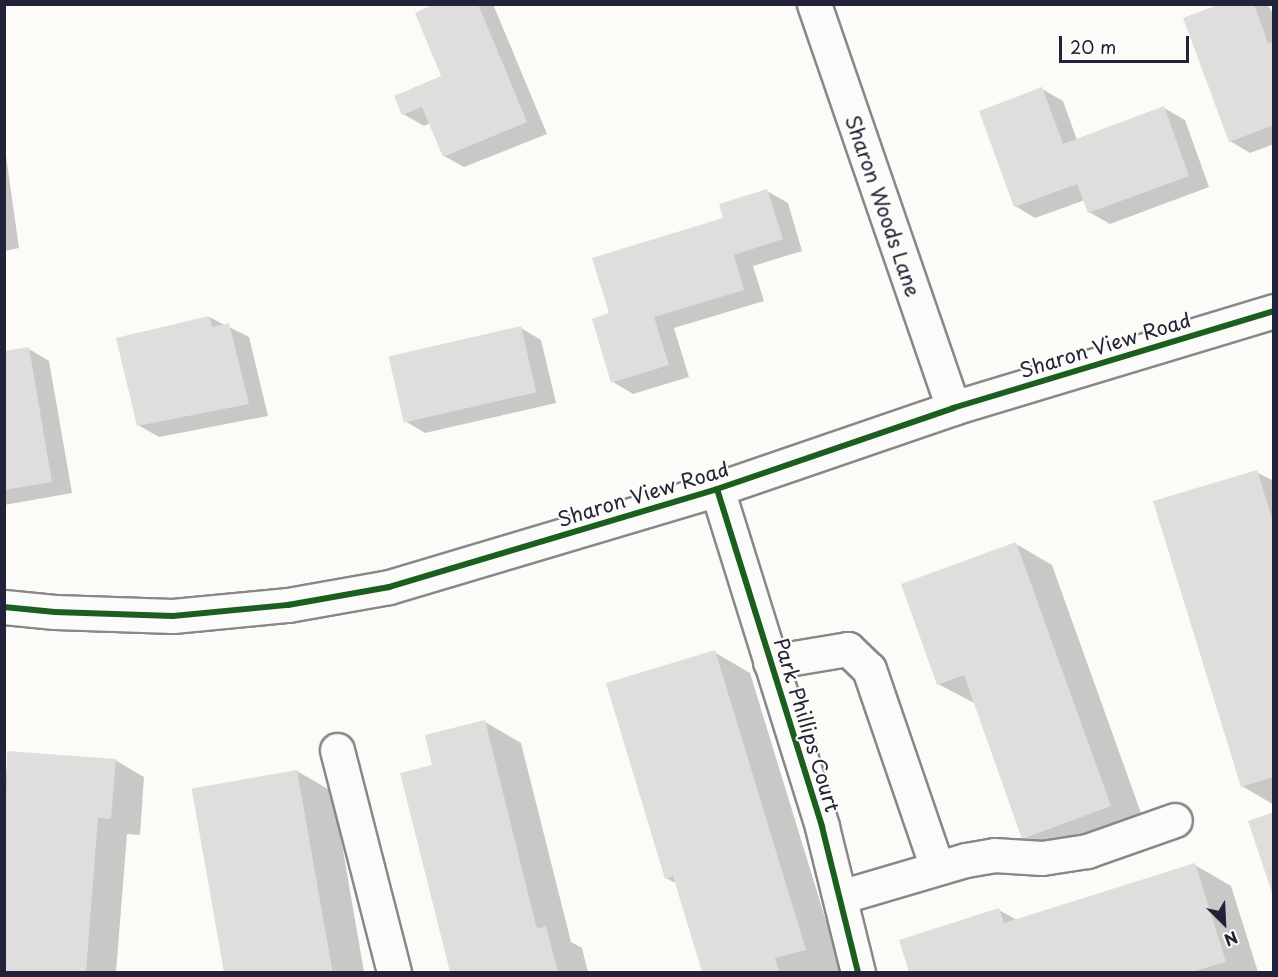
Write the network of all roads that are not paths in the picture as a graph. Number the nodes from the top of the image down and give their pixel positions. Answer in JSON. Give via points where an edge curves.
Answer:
{"nodes":[{"id":1,"x":814,"y":4,"type":"edge"},
{"id":2,"x":1274,"y":310,"type":"edge"},
{"id":3,"x":953,"y":408,"type":"junction"},
{"id":4,"x":717,"y":489,"type":"junction"},
{"id":5,"x":4,"y":607,"type":"edge"},
{"id":6,"x":770,"y":662,"type":"junction"},
{"id":7,"x":337,"y":750,"type":"dead end"},
{"id":8,"x":1176,"y":820,"type":"dead end"},
{"id":9,"x":937,"y":868,"type":"junction"},
{"id":10,"x":840,"y":897,"type":"junction"},
{"id":11,"x":394,"y":972,"type":"edge"},
{"id":12,"x":858,"y":972,"type":"edge"}],
"edges":[{"from":1,"to":3,"type":"street","name":"Sharon Woods Lane"},
{"from":2,"to":3,"type":"street","name":"Sharon View Road"},
{"from":3,"to":4,"type":"street","name":"Sharon View Road"},
{"from":4,"to":5,"type":"street","name":"Sharon View Road","via":[[389,586],[288,605],[173,616]]},
{"from":4,"to":6,"type":"street","name":"Park Phillips Court"},
{"from":6,"to":9,"type":"street","via":[[848,649],[869,669]]},
{"from":6,"to":10,"type":"street","name":"Park Phillips Court"},
{"from":7,"to":11,"type":"street"},
{"from":8,"to":9,"type":"street","via":[[1088,851],[1042,858],[994,855]]},
{"from":9,"to":10,"type":"street"},
{"from":10,"to":12,"type":"street","name":"Park Phillips Court"}]}
